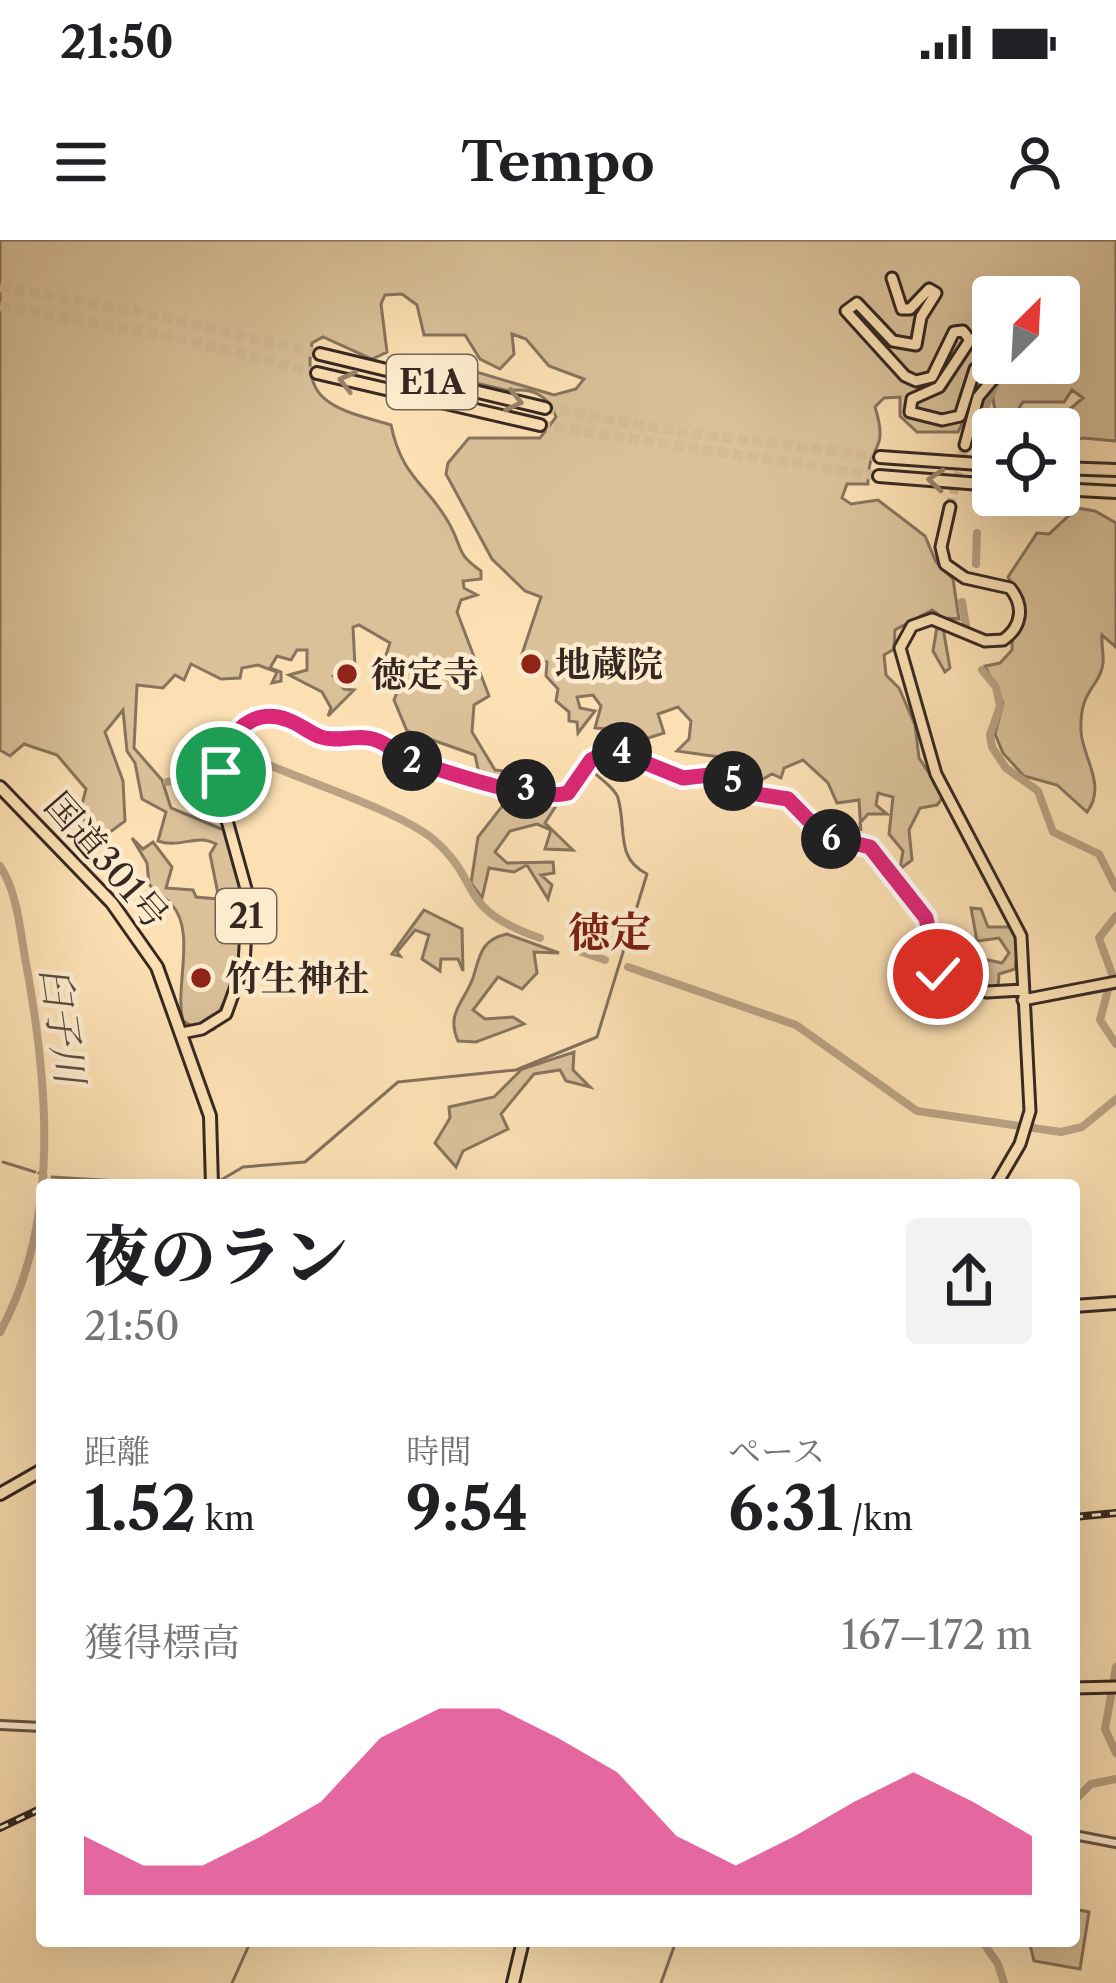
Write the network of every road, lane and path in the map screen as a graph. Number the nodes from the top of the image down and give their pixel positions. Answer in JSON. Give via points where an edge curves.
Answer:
{"nodes":[{"id":1,"x":892,"y":278,"type":"dead end"},
{"id":2,"x":320,"y":354,"type":"tunnel mouth"},
{"id":3,"x":317,"y":373,"type":"tunnel mouth"},
{"id":4,"x":545,"y":408,"type":"tunnel mouth"},
{"id":5,"x":540,"y":425,"type":"tunnel mouth"},
{"id":6,"x":965,"y":445,"type":"tunnel mouth"},
{"id":7,"x":880,"y":457,"type":"tunnel mouth"},
{"id":8,"x":972,"y":464,"type":"edge"},
{"id":9,"x":1080,"y":469,"type":"edge"},
{"id":10,"x":1116,"y":470,"type":"edge"},
{"id":11,"x":879,"y":476,"type":"tunnel mouth"},
{"id":12,"x":972,"y":483,"type":"edge"},
{"id":13,"x":1080,"y":490,"type":"edge"},
{"id":14,"x":1116,"y":491,"type":"edge"},
{"id":15,"x":950,"y":507,"type":"tunnel mouth"},
{"id":16,"x":0,"y":787,"type":"edge"},
{"id":17,"x":1116,"y":982,"type":"edge"},
{"id":18,"x":1023,"y":995,"type":"junction"},
{"id":19,"x":182,"y":1033,"type":"junction"},
{"id":20,"x":213,"y":1179,"type":"edge"},
{"id":21,"x":999,"y":1179,"type":"edge"},
{"id":22,"x":1116,"y":1303,"type":"edge"},
{"id":23,"x":1080,"y":1306,"type":"edge"},
{"id":24,"x":36,"y":1473,"type":"edge"},
{"id":25,"x":0,"y":1494,"type":"edge"},
{"id":26,"x":1110,"y":1687,"type":"edge"},
{"id":27,"x":1080,"y":1688,"type":"edge"},
{"id":28,"x":0,"y":1725,"type":"edge"},
{"id":29,"x":36,"y":1727,"type":"edge"},
{"id":30,"x":1080,"y":1835,"type":"edge"},
{"id":31,"x":1116,"y":1843,"type":"edge"},
{"id":32,"x":522,"y":1947,"type":"edge"},
{"id":33,"x":513,"y":1983,"type":"edge"}],
"edges":[{"from":1,"to":6,"type":"main road","via":[[902,310],[928,289],[936,293],[916,345],[893,341],[856,303],[846,311],[905,376],[932,377],[954,332],[970,340],[939,387],[911,399],[910,412],[961,416],[975,369],[995,364]]},
{"from":2,"to":4,"type":"highway","number":"E1A","one_way":true},
{"from":5,"to":3,"type":"highway","number":"E1A","one_way":true},
{"from":7,"to":8,"type":"highway"},
{"from":9,"to":10,"type":"highway"},
{"from":12,"to":11,"type":"highway","one_way":true},
{"from":13,"to":14,"type":"highway"},
{"from":15,"to":18,"type":"main road","via":[[945,564],[964,578],[1010,588],[1020,605],[1017,626],[993,641],[925,620],[904,635],[900,652],[935,774],[1018,926]]},
{"from":16,"to":19,"type":"highway","name":"国道301号","via":[[133,928]]},
{"from":17,"to":18,"type":"main road","number":"21"},
{"from":18,"to":19,"type":"main road","number":"21","via":[[943,979],[926,918],[873,849],[824,836],[788,799],[751,793],[723,775],[683,778],[611,749],[591,760],[568,793],[549,795],[417,763],[373,738],[325,739],[275,717],[225,743],[220,799],[246,883],[244,964],[226,1014]]},
{"from":18,"to":21,"type":"main road","via":[[1031,1077],[1026,1128]]},
{"from":19,"to":20,"type":"highway","name":"国道301号","via":[[210,1116]]},
{"from":22,"to":23,"type":"highway"},
{"from":24,"to":25,"type":"highway"},
{"from":26,"to":27,"type":"main road"},
{"from":28,"to":29,"type":"street"},
{"from":30,"to":31,"type":"street"},
{"from":32,"to":33,"type":"highway"}]}
